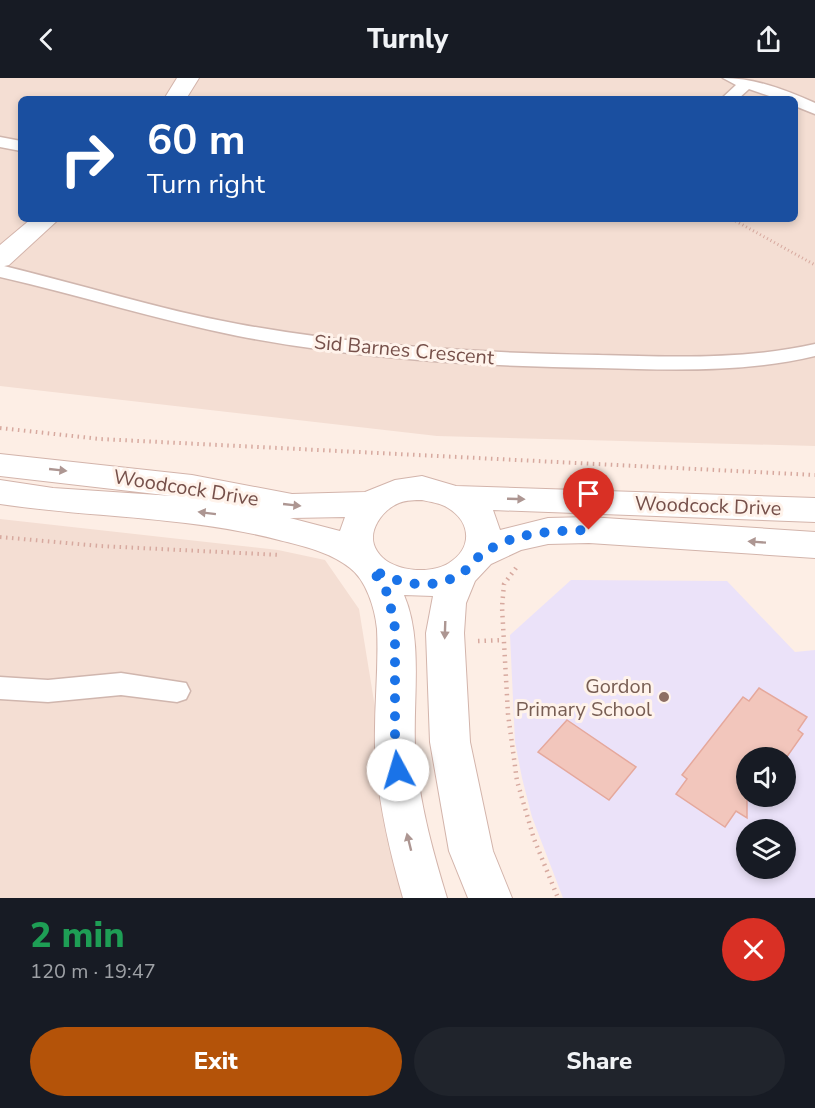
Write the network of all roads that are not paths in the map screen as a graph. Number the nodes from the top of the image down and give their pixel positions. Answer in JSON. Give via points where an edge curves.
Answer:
{"nodes":[{"id":1,"x":188,"y":78,"type":"edge"},
{"id":2,"x":730,"y":78,"type":"edge"},
{"id":3,"x":747,"y":83,"type":"junction"},
{"id":4,"x":177,"y":96,"type":"edge"},
{"id":5,"x":732,"y":96,"type":"edge"},
{"id":6,"x":783,"y":96,"type":"edge"},
{"id":7,"x":798,"y":102,"type":"edge"},
{"id":8,"x":815,"y":108,"type":"edge"},
{"id":9,"x":0,"y":142,"type":"edge"},
{"id":10,"x":18,"y":145,"type":"edge"},
{"id":11,"x":43,"y":222,"type":"edge"},
{"id":12,"x":0,"y":259,"type":"edge"},
{"id":13,"x":0,"y":271,"type":"edge"},
{"id":14,"x":815,"y":350,"type":"edge"},
{"id":15,"x":0,"y":465,"type":"edge"},
{"id":16,"x":0,"y":492,"type":"edge"},
{"id":17,"x":457,"y":497,"type":"junction"},
{"id":18,"x":371,"y":504,"type":"junction"},
{"id":19,"x":815,"y":510,"type":"edge"},
{"id":20,"x":815,"y":545,"type":"edge"},
{"id":21,"x":367,"y":564,"type":"junction"},
{"id":22,"x":471,"y":564,"type":"junction"},
{"id":23,"x":0,"y":688,"type":"edge"},
{"id":24,"x":177,"y":691,"type":"dead end"},
{"id":25,"x":479,"y":889,"type":"edge"},
{"id":26,"x":425,"y":898,"type":"edge"}],
"edges":[{"from":1,"to":4,"type":"main road"},
{"from":2,"to":3,"type":"street"},
{"from":3,"to":5,"type":"street"},
{"from":3,"to":6,"type":"street"},
{"from":7,"to":8,"type":"street"},
{"from":9,"to":10,"type":"street"},
{"from":11,"to":12,"type":"main road"},
{"from":13,"to":14,"type":"street","name":"Sid Barnes Crescent","via":[[237,330],[324,345],[414,354],[663,363],[756,359]]},
{"from":15,"to":18,"type":"main road","name":"Woodcock Drive","one_way":true,"via":[[192,487],[292,506]]},
{"from":21,"to":16,"type":"main road","name":"Woodcock Drive","one_way":true,"via":[[325,539],[238,517]]},
{"from":17,"to":18,"type":"main road","via":[[422,488],[386,495]]},
{"from":17,"to":19,"type":"main road","name":"Woodcock Drive","one_way":true},
{"from":17,"to":22,"type":"main road","via":[[470,505],[484,528],[485,541]]},
{"from":18,"to":21,"type":"main road","via":[[356,530],[356,545]]},
{"from":20,"to":22,"type":"main road","name":"Woodcock Drive","one_way":true,"via":[[558,531],[512,539]]},
{"from":21,"to":22,"type":"main road","via":[[388,578],[425,584],[443,581]]},
{"from":26,"to":21,"type":"main road","one_way":true,"via":[[407,837],[395,748],[393,611],[388,594]]},
{"from":22,"to":25,"type":"main road","one_way":true,"via":[[448,603],[445,633],[450,742]]},
{"from":23,"to":24,"type":"street","via":[[48,691],[121,684]]}]}
